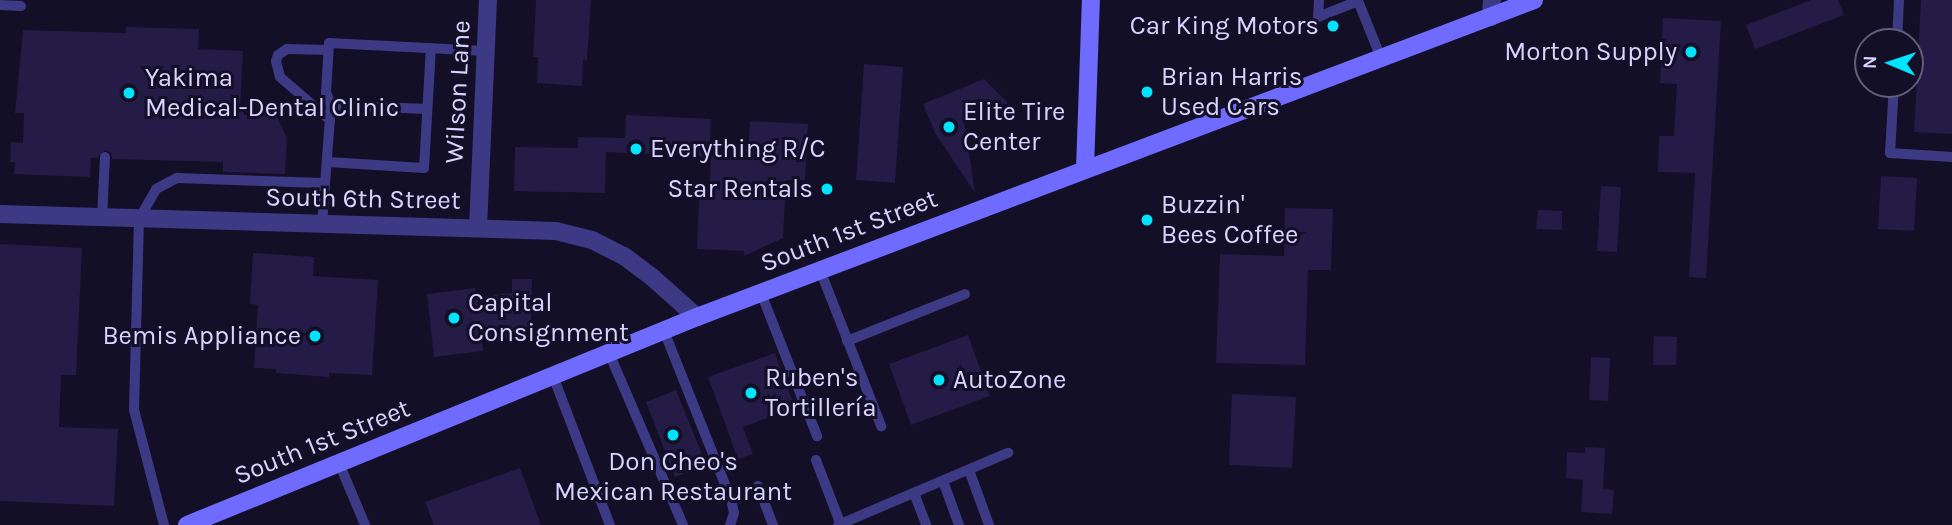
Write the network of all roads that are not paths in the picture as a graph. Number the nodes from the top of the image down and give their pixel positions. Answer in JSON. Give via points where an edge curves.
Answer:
{"nodes":[{"id":1,"x":488,"y":0,"type":"edge"},
{"id":2,"x":1091,"y":0,"type":"edge"},
{"id":3,"x":1318,"y":0,"type":"edge"},
{"id":4,"x":1360,"y":0,"type":"edge"},
{"id":5,"x":1534,"y":0,"type":"edge"},
{"id":6,"x":1899,"y":0,"type":"edge"},
{"id":7,"x":0,"y":5,"type":"edge"},
{"id":8,"x":21,"y":6,"type":"dead end"},
{"id":9,"x":1492,"y":8,"type":"edge"},
{"id":10,"x":1898,"y":28,"type":"edge"},
{"id":11,"x":431,"y":48,"type":"junction"},
{"id":12,"x":328,"y":50,"type":"junction"},
{"id":13,"x":486,"y":51,"type":"junction"},
{"id":14,"x":1381,"y":58,"type":"junction"},
{"id":15,"x":1894,"y":98,"type":"edge"},
{"id":16,"x":331,"y":105,"type":"junction"},
{"id":17,"x":428,"y":109,"type":"junction"},
{"id":18,"x":330,"y":120,"type":"junction"},
{"id":19,"x":104,"y":157,"type":"dead end"},
{"id":20,"x":1952,"y":157,"type":"edge"},
{"id":21,"x":328,"y":162,"type":"junction"},
{"id":22,"x":1086,"y":169,"type":"junction"},
{"id":23,"x":323,"y":183,"type":"junction"},
{"id":24,"x":0,"y":214,"type":"edge"},
{"id":25,"x":102,"y":218,"type":"junction"},
{"id":26,"x":139,"y":219,"type":"junction"},
{"id":27,"x":322,"y":224,"type":"junction"},
{"id":28,"x":478,"y":228,"type":"junction"},
{"id":29,"x":820,"y":271,"type":"junction"},
{"id":30,"x":761,"y":293,"type":"junction"},
{"id":31,"x":965,"y":294,"type":"dead end"},
{"id":32,"x":697,"y":317,"type":"junction"},
{"id":33,"x":664,"y":331,"type":"junction"},
{"id":34,"x":847,"y":341,"type":"junction"},
{"id":35,"x":609,"y":353,"type":"junction"},
{"id":36,"x":554,"y":376,"type":"junction"},
{"id":37,"x":881,"y":426,"type":"dead end"},
{"id":38,"x":817,"y":436,"type":"dead end"},
{"id":39,"x":1008,"y":453,"type":"dead end"},
{"id":40,"x":816,"y":460,"type":"dead end"},
{"id":41,"x":340,"y":463,"type":"junction"},
{"id":42,"x":969,"y":470,"type":"junction"},
{"id":43,"x":943,"y":481,"type":"junction"},
{"id":44,"x":758,"y":486,"type":"dead end"},
{"id":45,"x":914,"y":493,"type":"junction"},
{"id":46,"x":209,"y":521,"type":"edge"},
{"id":47,"x":164,"y":525,"type":"edge"},
{"id":48,"x":187,"y":525,"type":"edge"},
{"id":49,"x":365,"y":525,"type":"edge"},
{"id":50,"x":610,"y":525,"type":"edge"},
{"id":51,"x":683,"y":525,"type":"edge"},
{"id":52,"x":730,"y":525,"type":"edge"},
{"id":53,"x":773,"y":525,"type":"edge"},
{"id":54,"x":839,"y":525,"type":"edge"},
{"id":55,"x":926,"y":525,"type":"edge"},
{"id":56,"x":959,"y":525,"type":"edge"},
{"id":57,"x":989,"y":525,"type":"edge"}],
"edges":[{"from":1,"to":13,"type":"street","name":"Wilson Lane"},
{"from":2,"to":22,"type":"main road"},
{"from":3,"to":4,"type":"lane","via":[[1318,17]]},
{"from":4,"to":14,"type":"lane"},
{"from":5,"to":9,"type":"main road","name":"South 1st Street"},
{"from":6,"to":10,"type":"lane"},
{"from":7,"to":8,"type":"lane"},
{"from":9,"to":14,"type":"main road","name":"South 1st Street"},
{"from":11,"to":12,"type":"lane","via":[[329,43]]},
{"from":11,"to":13,"type":"lane"},
{"from":11,"to":17,"type":"lane"},
{"from":12,"to":16,"type":"lane","via":[[326,92]]},
{"from":12,"to":18,"type":"lane","via":[[287,49],[276,61],[279,77]]},
{"from":13,"to":28,"type":"street","name":"Wilson Lane"},
{"from":14,"to":22,"type":"main road","name":"South 1st Street"},
{"from":15,"to":20,"type":"lane","via":[[1890,153]]},
{"from":16,"to":17,"type":"lane"},
{"from":16,"to":18,"type":"lane"},
{"from":17,"to":21,"type":"lane","via":[[424,168]]},
{"from":18,"to":21,"type":"lane"},
{"from":19,"to":25,"type":"lane"},
{"from":21,"to":23,"type":"lane"},
{"from":22,"to":29,"type":"main road","name":"South 1st Street"},
{"from":23,"to":26,"type":"lane","via":[[177,178],[156,189]]},
{"from":23,"to":27,"type":"lane"},
{"from":24,"to":25,"type":"street","name":"South 6th Street"},
{"from":25,"to":26,"type":"street","name":"South 6th Street"},
{"from":26,"to":27,"type":"street","name":"South 6th Street"},
{"from":26,"to":47,"type":"lane","via":[[134,410]]},
{"from":27,"to":28,"type":"street","name":"South 6th Street"},
{"from":28,"to":32,"type":"street","name":"South 6th Street","via":[[556,231],[592,240],[643,271]]},
{"from":29,"to":30,"type":"main road","name":"South 1st Street"},
{"from":29,"to":34,"type":"lane"},
{"from":30,"to":32,"type":"main road","name":"South 1st Street"},
{"from":30,"to":38,"type":"lane"},
{"from":31,"to":34,"type":"lane"},
{"from":32,"to":33,"type":"main road","name":"South 1st Street"},
{"from":33,"to":35,"type":"main road","name":"South 1st Street"},
{"from":33,"to":52,"type":"lane","via":[[731,499],[734,513]]},
{"from":34,"to":37,"type":"lane"},
{"from":35,"to":36,"type":"main road","name":"South 1st Street"},
{"from":35,"to":51,"type":"lane"},
{"from":36,"to":41,"type":"main road","name":"South 1st Street"},
{"from":36,"to":50,"type":"lane"},
{"from":39,"to":42,"type":"lane"},
{"from":40,"to":54,"type":"lane"},
{"from":41,"to":46,"type":"main road","name":"South 1st Street"},
{"from":41,"to":49,"type":"lane"},
{"from":42,"to":43,"type":"lane"},
{"from":42,"to":57,"type":"lane"},
{"from":43,"to":45,"type":"lane"},
{"from":43,"to":56,"type":"lane"},
{"from":44,"to":53,"type":"lane"},
{"from":45,"to":54,"type":"lane"},
{"from":45,"to":55,"type":"lane"},
{"from":46,"to":48,"type":"main road","name":"South 1st Street"}]}
